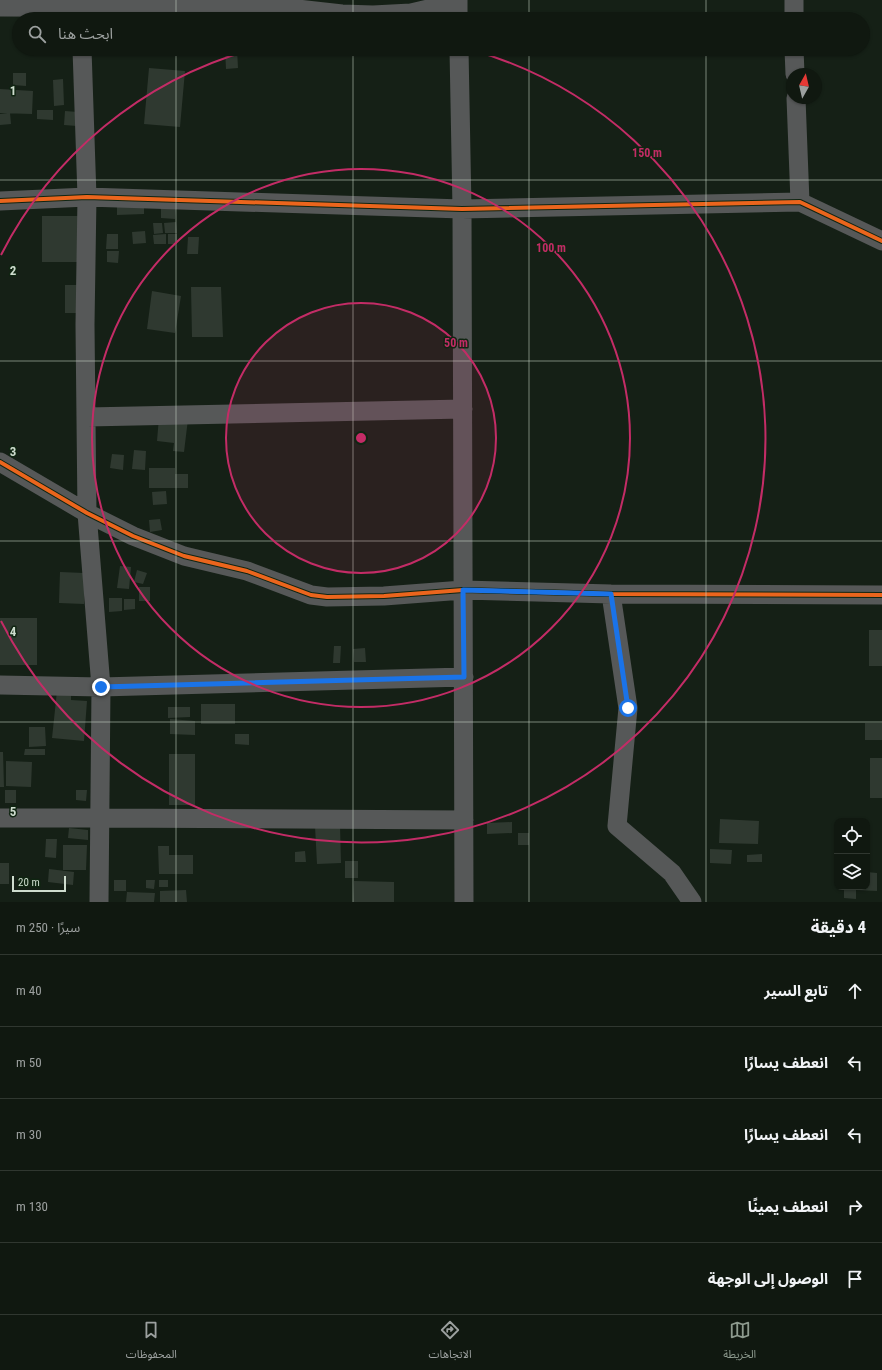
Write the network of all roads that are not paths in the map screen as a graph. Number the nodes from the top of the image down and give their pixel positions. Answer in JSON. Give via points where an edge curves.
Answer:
{"nodes":[{"id":1,"x":794,"y":0,"type":"edge"},
{"id":2,"x":0,"y":7,"type":"edge"},
{"id":3,"x":458,"y":7,"type":"edge"},
{"id":4,"x":81,"y":9,"type":"edge"},
{"id":5,"x":324,"y":12,"type":"edge"},
{"id":6,"x":419,"y":12,"type":"edge"},
{"id":7,"x":794,"y":12,"type":"edge"},
{"id":8,"x":82,"y":56,"type":"edge"},
{"id":9,"x":459,"y":56,"type":"edge"},
{"id":10,"x":794,"y":56,"type":"edge"},
{"id":11,"x":795,"y":68,"type":"edge"},
{"id":12,"x":796,"y":104,"type":"edge"},
{"id":13,"x":87,"y":197,"type":"junction"},
{"id":14,"x":0,"y":201,"type":"edge"},
{"id":15,"x":800,"y":202,"type":"junction"},
{"id":16,"x":462,"y":209,"type":"junction"},
{"id":17,"x":882,"y":241,"type":"edge"},
{"id":18,"x":463,"y":409,"type":"junction"},
{"id":19,"x":87,"y":417,"type":"junction"},
{"id":20,"x":0,"y":462,"type":"edge"},
{"id":21,"x":87,"y":513,"type":"junction"},
{"id":22,"x":463,"y":590,"type":"junction"},
{"id":23,"x":611,"y":594,"type":"junction"},
{"id":24,"x":882,"y":595,"type":"edge"},
{"id":25,"x":464,"y":677,"type":"junction"},
{"id":26,"x":0,"y":685,"type":"edge"},
{"id":27,"x":101,"y":687,"type":"junction"},
{"id":28,"x":0,"y":818,"type":"edge"},
{"id":29,"x":100,"y":818,"type":"junction"},
{"id":30,"x":464,"y":820,"type":"junction"},
{"id":31,"x":99,"y":902,"type":"edge"},
{"id":32,"x":464,"y":902,"type":"edge"},
{"id":33,"x":692,"y":902,"type":"edge"}],
"edges":[{"from":1,"to":7,"type":"street"},
{"from":2,"to":4,"type":"street"},
{"from":3,"to":6,"type":"street"},
{"from":4,"to":5,"type":"street","via":[[289,8]]},
{"from":8,"to":13,"type":"street"},
{"from":9,"to":16,"type":"street"},
{"from":10,"to":11,"type":"street"},
{"from":12,"to":15,"type":"street"},
{"from":13,"to":14,"type":"street"},
{"from":13,"to":16,"type":"street"},
{"from":13,"to":19,"type":"street"},
{"from":15,"to":16,"type":"street"},
{"from":15,"to":17,"type":"street"},
{"from":16,"to":18,"type":"street"},
{"from":18,"to":19,"type":"street"},
{"from":18,"to":22,"type":"street"},
{"from":19,"to":21,"type":"street"},
{"from":20,"to":21,"type":"street"},
{"from":21,"to":22,"type":"street","via":[[133,536],[184,556],[247,571],[311,595],[384,596]]},
{"from":21,"to":27,"type":"street"},
{"from":22,"to":23,"type":"street"},
{"from":22,"to":25,"type":"street"},
{"from":23,"to":24,"type":"street"},
{"from":23,"to":33,"type":"street","via":[[628,708],[617,826],[672,873]]},
{"from":25,"to":27,"type":"street"},
{"from":25,"to":30,"type":"street"},
{"from":26,"to":27,"type":"street"},
{"from":27,"to":29,"type":"street"},
{"from":28,"to":29,"type":"street"},
{"from":29,"to":30,"type":"street"},
{"from":29,"to":31,"type":"street"},
{"from":30,"to":32,"type":"street"}]}
